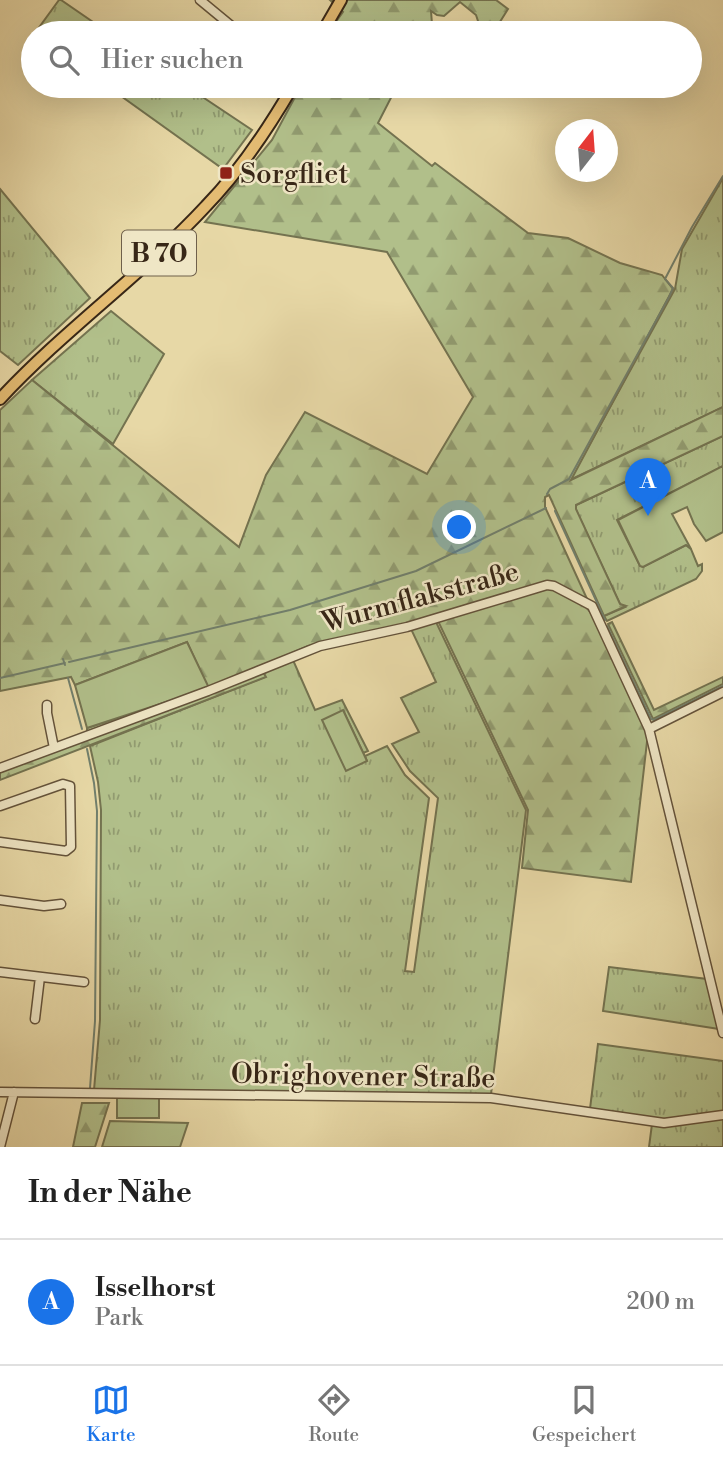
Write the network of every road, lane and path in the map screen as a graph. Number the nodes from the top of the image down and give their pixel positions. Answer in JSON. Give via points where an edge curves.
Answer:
{"nodes":[{"id":1,"x":201,"y":0,"type":"edge"},
{"id":2,"x":341,"y":0,"type":"edge"},
{"id":3,"x":226,"y":21,"type":"edge"},
{"id":4,"x":329,"y":21,"type":"edge"},
{"id":5,"x":286,"y":98,"type":"edge"},
{"id":6,"x":0,"y":399,"type":"edge"},
{"id":7,"x":723,"y":692,"type":"edge"},
{"id":8,"x":47,"y":705,"type":"dead end"},
{"id":9,"x":649,"y":729,"type":"junction"},
{"id":10,"x":54,"y":748,"type":"junction"},
{"id":11,"x":0,"y":768,"type":"edge"},
{"id":12,"x":0,"y":806,"type":"edge"},
{"id":13,"x":0,"y":842,"type":"edge"},
{"id":14,"x":0,"y":900,"type":"edge"},
{"id":15,"x":61,"y":904,"type":"dead end"},
{"id":16,"x":0,"y":972,"type":"edge"},
{"id":17,"x":40,"y":977,"type":"junction"},
{"id":18,"x":84,"y":982,"type":"dead end"},
{"id":19,"x":35,"y":1018,"type":"dead end"},
{"id":20,"x":723,"y":1033,"type":"edge"},
{"id":21,"x":0,"y":1092,"type":"edge"},
{"id":22,"x":13,"y":1092,"type":"junction"},
{"id":23,"x":723,"y":1115,"type":"edge"},
{"id":24,"x":0,"y":1147,"type":"edge"}],
"edges":[{"from":1,"to":3,"type":"street"},
{"from":2,"to":4,"type":"main road"},
{"from":5,"to":6,"type":"main road","number":"B 70","via":[[256,146],[208,205]]},
{"from":7,"to":9,"type":"street"},
{"from":8,"to":10,"type":"street"},
{"from":9,"to":10,"type":"street","name":"Wurmflakstraße","via":[[592,606],[547,585],[407,627],[320,646]]},
{"from":9,"to":20,"type":"street","name":"Wurmflakstraße"},
{"from":10,"to":11,"type":"street","name":"Wurmflakstraße"},
{"from":12,"to":13,"type":"street","via":[[63,784],[70,786],[71,847],[66,851]]},
{"from":14,"to":15,"type":"street"},
{"from":16,"to":17,"type":"street"},
{"from":17,"to":18,"type":"street"},
{"from":17,"to":19,"type":"street"},
{"from":21,"to":22,"type":"street","name":"Obrighovener Straße"},
{"from":22,"to":23,"type":"street","name":"Obrighovener Straße","via":[[491,1098],[664,1123]]},
{"from":22,"to":24,"type":"street"}]}
